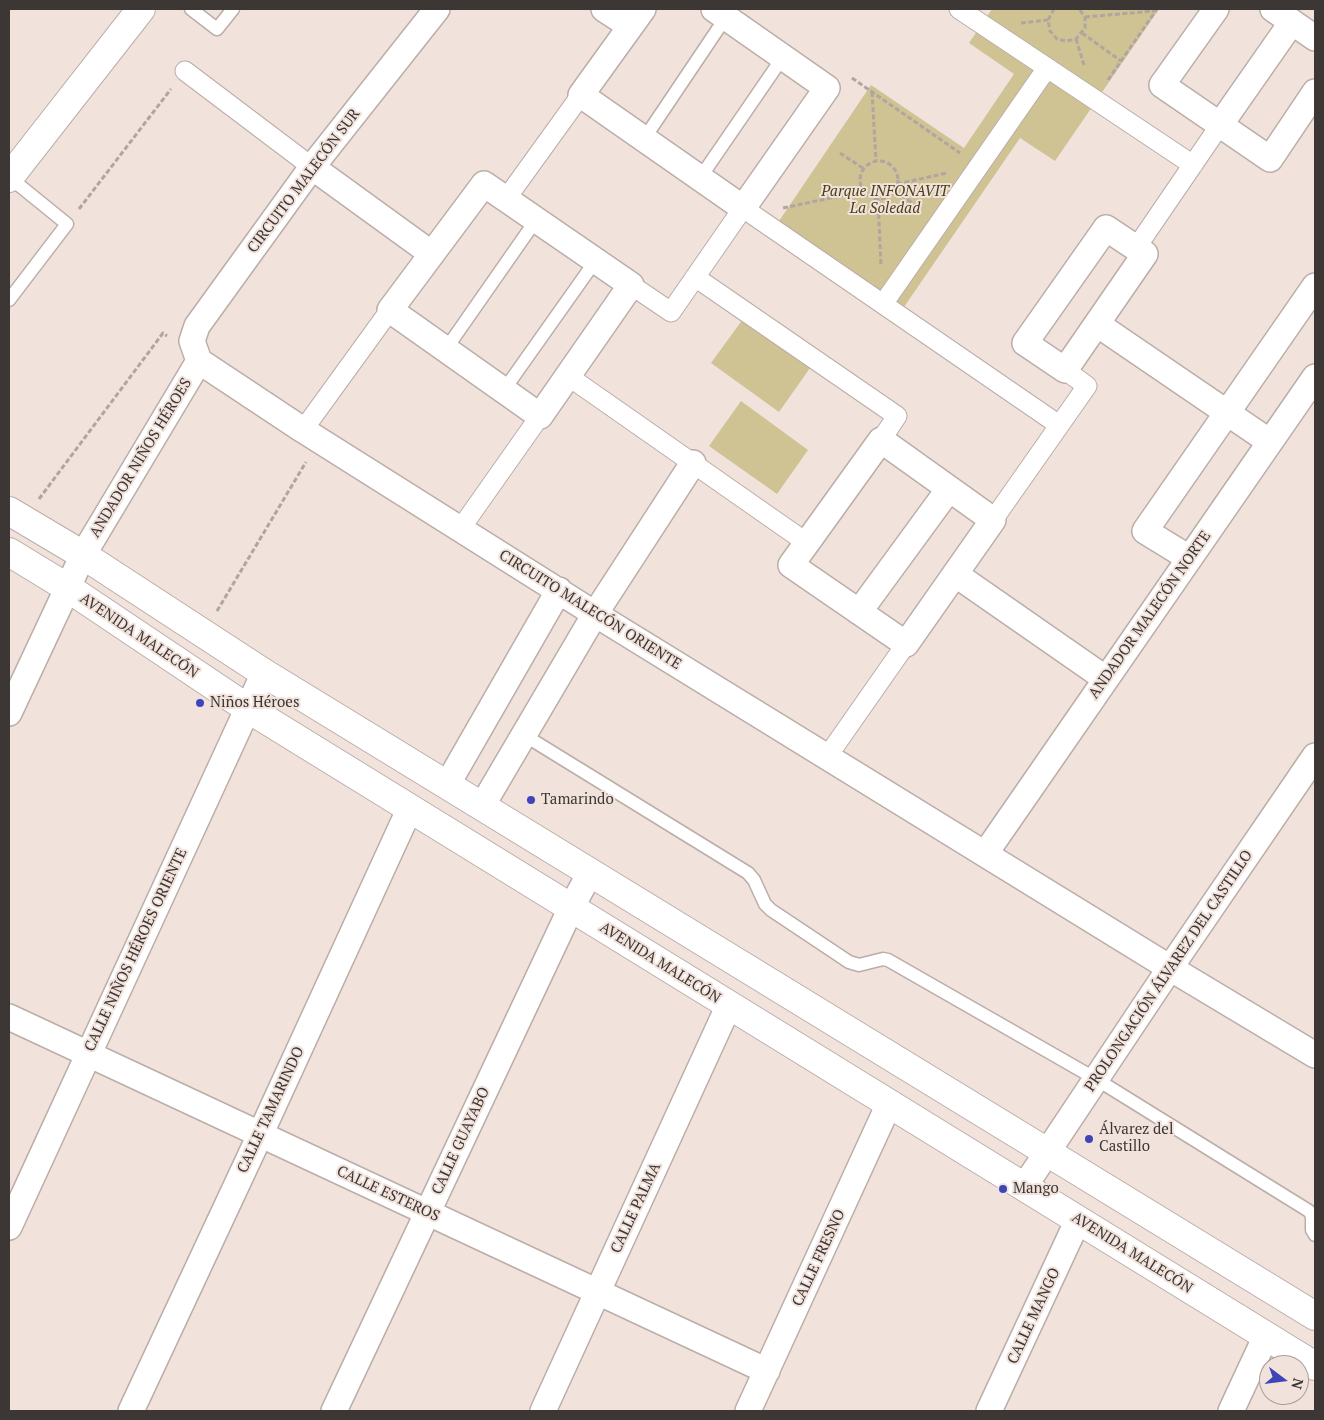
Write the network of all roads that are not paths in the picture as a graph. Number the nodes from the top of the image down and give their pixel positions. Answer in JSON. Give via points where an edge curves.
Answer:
{"nodes":[{"id":1,"x":140,"y":9,"type":"edge"},
{"id":2,"x":192,"y":9,"type":"edge"},
{"id":3,"x":233,"y":9,"type":"edge"},
{"id":4,"x":437,"y":9,"type":"edge"},
{"id":5,"x":604,"y":9,"type":"edge"},
{"id":6,"x":959,"y":9,"type":"edge"},
{"id":7,"x":1216,"y":9,"type":"edge"},
{"id":8,"x":720,"y":13,"type":"edge"},
{"id":9,"x":1282,"y":15,"type":"edge"},
{"id":10,"x":636,"y":18,"type":"edge"},
{"id":11,"x":1315,"y":38,"type":"edge"},
{"id":12,"x":783,"y":57,"type":"junction"},
{"id":13,"x":1048,"y":68,"type":"junction"},
{"id":14,"x":185,"y":71,"type":"road end"},
{"id":15,"x":581,"y":95,"type":"junction"},
{"id":16,"x":1313,"y":102,"type":"edge"},
{"id":17,"x":1220,"y":125,"type":"junction"},
{"id":18,"x":644,"y":139,"type":"junction"},
{"id":19,"x":1193,"y":165,"type":"junction"},
{"id":20,"x":312,"y":167,"type":"junction"},
{"id":21,"x":9,"y":178,"type":"edge"},
{"id":22,"x":700,"y":178,"type":"junction"},
{"id":23,"x":506,"y":199,"type":"junction"},
{"id":24,"x":743,"y":208,"type":"junction"},
{"id":25,"x":536,"y":220,"type":"junction"},
{"id":26,"x":1140,"y":251,"type":"junction"},
{"id":27,"x":432,"y":254,"type":"junction"},
{"id":28,"x":596,"y":260,"type":"junction"},
{"id":29,"x":695,"y":277,"type":"junction"},
{"id":30,"x":631,"y":284,"type":"junction"},
{"id":31,"x":1315,"y":286,"type":"edge"},
{"id":32,"x":9,"y":300,"type":"edge"},
{"id":33,"x":884,"y":304,"type":"junction"},
{"id":34,"x":390,"y":310,"type":"junction"},
{"id":35,"x":1097,"y":324,"type":"junction"},
{"id":36,"x":446,"y":349,"type":"junction"},
{"id":37,"x":199,"y":361,"type":"junction"},
{"id":38,"x":1065,"y":370,"type":"junction"},
{"id":39,"x":568,"y":376,"type":"junction"},
{"id":40,"x":1315,"y":377,"type":"edge"},
{"id":41,"x":504,"y":390,"type":"junction"},
{"id":42,"x":1226,"y":412,"type":"junction"},
{"id":43,"x":540,"y":416,"type":"junction"},
{"id":44,"x":1059,"y":425,"type":"junction"},
{"id":45,"x":311,"y":435,"type":"junction"},
{"id":46,"x":881,"y":440,"type":"junction"},
{"id":47,"x":1270,"y":442,"type":"junction"},
{"id":48,"x":693,"y":463,"type":"junction"},
{"id":49,"x":949,"y":488,"type":"junction"},
{"id":50,"x":16,"y":515,"type":"edge"},
{"id":51,"x":993,"y":520,"type":"junction"},
{"id":52,"x":461,"y":528,"type":"junction"},
{"id":53,"x":807,"y":543,"type":"junction"},
{"id":54,"x":9,"y":552,"type":"edge"},
{"id":55,"x":83,"y":555,"type":"junction"},
{"id":56,"x":1190,"y":558,"type":"junction"},
{"id":57,"x":955,"y":574,"type":"junction"},
{"id":58,"x":68,"y":588,"type":"junction"},
{"id":59,"x":559,"y":590,"type":"junction"},
{"id":60,"x":859,"y":612,"type":"junction"},
{"id":61,"x":595,"y":614,"type":"junction"},
{"id":62,"x":906,"y":644,"type":"junction"},
{"id":63,"x":264,"y":673,"type":"junction"},
{"id":64,"x":1106,"y":679,"type":"junction"},
{"id":65,"x":247,"y":708,"type":"junction"},
{"id":66,"x":9,"y":713,"type":"edge"},
{"id":67,"x":524,"y":735,"type":"junction"},
{"id":68,"x":827,"y":756,"type":"junction"},
{"id":69,"x":1315,"y":756,"type":"edge"},
{"id":70,"x":447,"y":785,"type":"junction"},
{"id":71,"x":482,"y":806,"type":"junction"},
{"id":72,"x":410,"y":808,"type":"junction"},
{"id":73,"x":985,"y":854,"type":"junction"},
{"id":74,"x":590,"y":873,"type":"junction"},
{"id":75,"x":571,"y":908,"type":"junction"},
{"id":76,"x":1170,"y":968,"type":"junction"},
{"id":77,"x":729,"y":1005,"type":"junction"},
{"id":78,"x":9,"y":1017,"type":"edge"},
{"id":79,"x":88,"y":1054,"type":"junction"},
{"id":80,"x":1315,"y":1055,"type":"edge"},
{"id":81,"x":1096,"y":1079,"type":"junction"},
{"id":82,"x":889,"y":1104,"type":"junction"},
{"id":83,"x":260,"y":1135,"type":"junction"},
{"id":84,"x":1048,"y":1152,"type":"junction"},
{"id":85,"x":1024,"y":1187,"type":"junction"},
{"id":86,"x":428,"y":1212,"type":"junction"},
{"id":87,"x":1078,"y":1220,"type":"junction"},
{"id":88,"x":9,"y":1227,"type":"edge"},
{"id":89,"x":1315,"y":1235,"type":"edge"},
{"id":90,"x":597,"y":1292,"type":"junction"},
{"id":91,"x":1315,"y":1316,"type":"edge"},
{"id":92,"x":1266,"y":1336,"type":"junction"},
{"id":93,"x":1315,"y":1366,"type":"edge"},
{"id":94,"x":767,"y":1371,"type":"junction"},
{"id":95,"x":131,"y":1411,"type":"edge"},
{"id":96,"x":334,"y":1411,"type":"edge"},
{"id":97,"x":543,"y":1411,"type":"edge"},
{"id":98,"x":748,"y":1411,"type":"edge"},
{"id":99,"x":990,"y":1411,"type":"edge"},
{"id":100,"x":1231,"y":1411,"type":"edge"}],
"edges":[{"from":1,"to":21,"type":"street"},
{"from":2,"to":3,"type":"lane","via":[[217,29]]},
{"from":4,"to":20,"type":"street","name":"CIRCUITO MALECÓN SUR"},
{"from":5,"to":10,"type":"street"},
{"from":6,"to":13,"type":"street"},
{"from":7,"to":17,"type":"street","via":[[1162,85]]},
{"from":8,"to":12,"type":"street"},
{"from":8,"to":18,"type":"lane"},
{"from":9,"to":11,"type":"street"},
{"from":9,"to":17,"type":"street"},
{"from":10,"to":15,"type":"street"},
{"from":12,"to":22,"type":"lane"},
{"from":12,"to":24,"type":"street","via":[[827,88]]},
{"from":13,"to":19,"type":"street"},
{"from":13,"to":33,"type":"street"},
{"from":14,"to":20,"type":"street"},
{"from":15,"to":18,"type":"street"},
{"from":15,"to":23,"type":"street"},
{"from":16,"to":17,"type":"street","via":[[1270,159]]},
{"from":17,"to":19,"type":"street"},
{"from":18,"to":22,"type":"street"},
{"from":19,"to":26,"type":"street"},
{"from":20,"to":27,"type":"street"},
{"from":20,"to":37,"type":"street","name":"CIRCUITO MALECÓN SUR","via":[[197,326],[192,341]]},
{"from":21,"to":32,"type":"lane","via":[[67,224]]},
{"from":22,"to":24,"type":"street"},
{"from":23,"to":25,"type":"street"},
{"from":23,"to":27,"type":"street","via":[[484,184]]},
{"from":24,"to":29,"type":"street"},
{"from":24,"to":33,"type":"street"},
{"from":25,"to":28,"type":"street"},
{"from":25,"to":36,"type":"lane"},
{"from":26,"to":35,"type":"street"},
{"from":26,"to":38,"type":"street","via":[[1106,228],[1025,343]]},
{"from":27,"to":34,"type":"street"},
{"from":28,"to":30,"type":"street"},
{"from":28,"to":41,"type":"lane"},
{"from":29,"to":30,"type":"street","via":[[671,312]]},
{"from":29,"to":46,"type":"street","via":[[897,416]]},
{"from":30,"to":39,"type":"street"},
{"from":31,"to":42,"type":"street"},
{"from":33,"to":44,"type":"street"},
{"from":34,"to":36,"type":"street"},
{"from":34,"to":45,"type":"street"},
{"from":35,"to":38,"type":"street"},
{"from":35,"to":42,"type":"street"},
{"from":36,"to":41,"type":"street"},
{"from":37,"to":45,"type":"street","name":"CIRCUITO MALECÓN ORIENTE"},
{"from":37,"to":55,"type":"street","name":"ANDADOR NIÑOS HÉROES"},
{"from":38,"to":44,"type":"street","via":[[1087,386]]},
{"from":39,"to":43,"type":"street"},
{"from":39,"to":48,"type":"street"},
{"from":40,"to":47,"type":"street","name":"ANDADOR MALECÓN NORTE"},
{"from":41,"to":43,"type":"street"},
{"from":42,"to":47,"type":"street"},
{"from":42,"to":56,"type":"street","via":[[1145,532]]},
{"from":43,"to":52,"type":"street"},
{"from":44,"to":51,"type":"street"},
{"from":45,"to":52,"type":"street","name":"CIRCUITO MALECÓN ORIENTE"},
{"from":46,"to":49,"type":"street"},
{"from":46,"to":53,"type":"street"},
{"from":47,"to":56,"type":"street","name":"ANDADOR MALECÓN NORTE"},
{"from":48,"to":53,"type":"street"},
{"from":48,"to":61,"type":"street"},
{"from":49,"to":51,"type":"street"},
{"from":49,"to":60,"type":"street"},
{"from":50,"to":55,"type":"street"},
{"from":51,"to":57,"type":"street"},
{"from":52,"to":59,"type":"street","name":"CIRCUITO MALECÓN ORIENTE"},
{"from":53,"to":60,"type":"street","via":[[791,565]]},
{"from":54,"to":58,"type":"street","name":"AVENIDA MALECÓN"},
{"from":55,"to":58,"type":"street","name":"ANDADOR NIÑOS HÉROES"},
{"from":55,"to":63,"type":"street"},
{"from":56,"to":64,"type":"street","name":"ANDADOR MALECÓN NORTE"},
{"from":57,"to":62,"type":"street"},
{"from":57,"to":64,"type":"street"},
{"from":58,"to":65,"type":"street","name":"AVENIDA MALECÓN"},
{"from":58,"to":66,"type":"street","name":"ANDADOR NIÑOS HÉROES"},
{"from":59,"to":61,"type":"street","name":"CIRCUITO MALECÓN ORIENTE"},
{"from":59,"to":70,"type":"street"},
{"from":60,"to":62,"type":"street"},
{"from":61,"to":67,"type":"street"},
{"from":61,"to":68,"type":"street","name":"CIRCUITO MALECÓN ORIENTE"},
{"from":62,"to":68,"type":"street"},
{"from":63,"to":65,"type":"street","name":"CALLE NIÑOS HÉROES ORIENTE"},
{"from":63,"to":70,"type":"street"},
{"from":64,"to":73,"type":"street","name":"ANDADOR MALECÓN NORTE"},
{"from":65,"to":72,"type":"street","name":"AVENIDA MALECÓN"},
{"from":65,"to":79,"type":"street","name":"CALLE NIÑOS HÉROES ORIENTE"},
{"from":67,"to":71,"type":"street"},
{"from":67,"to":81,"type":"lane","via":[[748,873],[771,910],[849,962],[860,965],[888,960]]},
{"from":68,"to":73,"type":"street","name":"CIRCUITO MALECÓN ORIENTE"},
{"from":69,"to":76,"type":"street","name":"PROLONGACIÓN ÁLVAREZ DEL CASTILLO"},
{"from":70,"to":71,"type":"street"},
{"from":71,"to":74,"type":"street"},
{"from":72,"to":75,"type":"street","name":"AVENIDA MALECÓN"},
{"from":72,"to":83,"type":"street","name":"CALLE TAMARINDO"},
{"from":73,"to":76,"type":"street","name":"CIRCUITO MALECÓN ORIENTE"},
{"from":74,"to":75,"type":"street","name":"CALLE GUAYABO"},
{"from":74,"to":84,"type":"street"},
{"from":75,"to":77,"type":"street","name":"AVENIDA MALECÓN"},
{"from":75,"to":86,"type":"street","name":"CALLE GUAYABO"},
{"from":76,"to":80,"type":"street","name":"CIRCUITO MALECÓN ORIENTE"},
{"from":76,"to":81,"type":"street","name":"PROLONGACIÓN ÁLVAREZ DEL CASTILLO"},
{"from":77,"to":82,"type":"street","name":"AVENIDA MALECÓN"},
{"from":77,"to":90,"type":"street","name":"CALLE PALMA"},
{"from":78,"to":79,"type":"street","name":"CALLE ESTEROS"},
{"from":79,"to":83,"type":"street","name":"CALLE ESTEROS"},
{"from":79,"to":88,"type":"street","name":"CALLE NIÑOS HÉROES ORIENTE"},
{"from":81,"to":84,"type":"street","name":"PROLONGACIÓN ÁLVAREZ DEL CASTILLO"},
{"from":81,"to":89,"type":"lane","via":[[1309,1211]]},
{"from":82,"to":85,"type":"street","name":"AVENIDA MALECÓN"},
{"from":82,"to":94,"type":"street","name":"CALLE FRESNO"},
{"from":83,"to":86,"type":"street","name":"CALLE ESTEROS"},
{"from":83,"to":95,"type":"street","name":"CALLE TAMARINDO"},
{"from":84,"to":85,"type":"street","name":"PROLONGACIÓN ÁLVAREZ DEL CASTILLO"},
{"from":84,"to":91,"type":"street"},
{"from":85,"to":87,"type":"street","name":"AVENIDA MALECÓN"},
{"from":86,"to":90,"type":"street","name":"CALLE ESTEROS"},
{"from":86,"to":96,"type":"street","name":"CALLE GUAYABO"},
{"from":87,"to":92,"type":"street","name":"AVENIDA MALECÓN"},
{"from":87,"to":99,"type":"street","name":"CALLE MANGO"},
{"from":90,"to":94,"type":"street","name":"CALLE ESTEROS"},
{"from":90,"to":97,"type":"street","name":"CALLE PALMA"},
{"from":92,"to":93,"type":"street","name":"AVENIDA MALECÓN"},
{"from":92,"to":100,"type":"street"},
{"from":94,"to":98,"type":"street","name":"CALLE FRESNO"}]}
